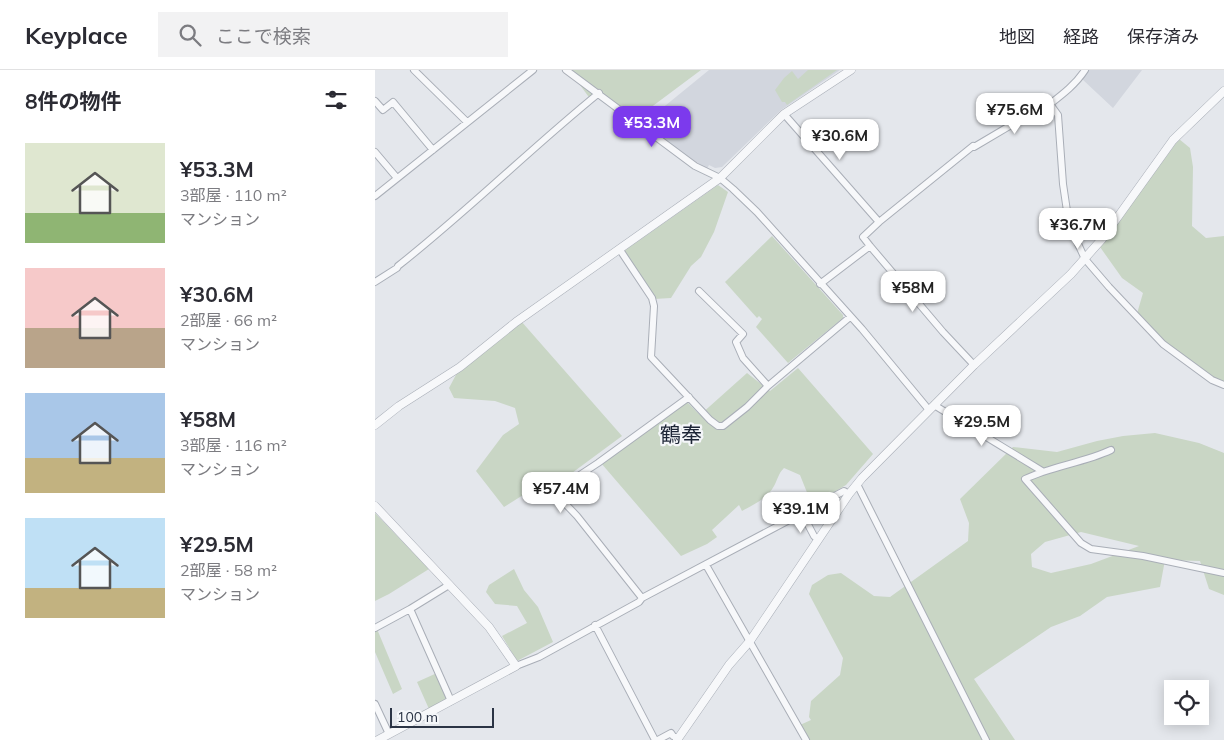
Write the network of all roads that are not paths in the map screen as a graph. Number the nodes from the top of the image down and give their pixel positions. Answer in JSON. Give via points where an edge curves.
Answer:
{"nodes":[{"id":1,"x":415,"y":70,"type":"edge"},
{"id":2,"x":533,"y":70,"type":"edge"},
{"id":3,"x":566,"y":70,"type":"edge"},
{"id":4,"x":851,"y":70,"type":"edge"},
{"id":5,"x":1085,"y":70,"type":"edge"},
{"id":6,"x":1224,"y":91,"type":"edge"},
{"id":7,"x":599,"y":93,"type":"junction"},
{"id":8,"x":375,"y":101,"type":"edge"},
{"id":9,"x":1050,"y":104,"type":"junction"},
{"id":10,"x":785,"y":114,"type":"junction"},
{"id":11,"x":467,"y":122,"type":"junction"},
{"id":12,"x":433,"y":150,"type":"junction"},
{"id":13,"x":375,"y":152,"type":"edge"},
{"id":14,"x":397,"y":178,"type":"junction"},
{"id":15,"x":720,"y":178,"type":"junction"},
{"id":16,"x":375,"y":196,"type":"edge"},
{"id":17,"x":879,"y":222,"type":"junction"},
{"id":18,"x":870,"y":246,"type":"junction"},
{"id":19,"x":620,"y":250,"type":"junction"},
{"id":20,"x":1085,"y":258,"type":"junction"},
{"id":21,"x":375,"y":282,"type":"edge"},
{"id":22,"x":820,"y":284,"type":"junction"},
{"id":23,"x":699,"y":291,"type":"dead end"},
{"id":24,"x":850,"y":317,"type":"junction"},
{"id":25,"x":974,"y":365,"type":"junction"},
{"id":26,"x":1224,"y":385,"type":"edge"},
{"id":27,"x":768,"y":386,"type":"junction"},
{"id":28,"x":689,"y":397,"type":"junction"},
{"id":29,"x":931,"y":408,"type":"junction"},
{"id":30,"x":375,"y":425,"type":"edge"},
{"id":31,"x":1111,"y":450,"type":"dead end"},
{"id":32,"x":1041,"y":471,"type":"junction"},
{"id":33,"x":857,"y":484,"type":"junction"},
{"id":34,"x":849,"y":494,"type":"junction"},
{"id":35,"x":375,"y":506,"type":"edge"},
{"id":36,"x":802,"y":513,"type":"junction"},
{"id":37,"x":818,"y":539,"type":"junction"},
{"id":38,"x":706,"y":564,"type":"junction"},
{"id":39,"x":1224,"y":573,"type":"edge"},
{"id":40,"x":449,"y":585,"type":"junction"},
{"id":41,"x":642,"y":598,"type":"junction"},
{"id":42,"x":410,"y":609,"type":"junction"},
{"id":43,"x":595,"y":625,"type":"junction"},
{"id":44,"x":375,"y":628,"type":"edge"},
{"id":45,"x":750,"y":641,"type":"junction"},
{"id":46,"x":516,"y":666,"type":"junction"},
{"id":47,"x":451,"y":701,"type":"junction"},
{"id":48,"x":375,"y":704,"type":"edge"},
{"id":49,"x":389,"y":734,"type":"junction"},
{"id":50,"x":678,"y":739,"type":"edge"},
{"id":51,"x":378,"y":740,"type":"edge"},
{"id":52,"x":656,"y":740,"type":"edge"},
{"id":53,"x":806,"y":740,"type":"edge"},
{"id":54,"x":986,"y":740,"type":"edge"}],
"edges":[{"from":1,"to":11,"type":"street"},
{"from":2,"to":11,"type":"street"},
{"from":3,"to":7,"type":"street"},
{"from":4,"to":10,"type":"street"},
{"from":5,"to":9,"type":"street"},
{"from":6,"to":20,"type":"street","via":[[1173,140]]},
{"from":7,"to":15,"type":"street","via":[[695,166]]},
{"from":7,"to":21,"type":"street","via":[[552,131],[439,234]]},
{"from":8,"to":12,"type":"street","via":[[383,110],[393,102]]},
{"from":9,"to":17,"type":"street","via":[[973,146]]},
{"from":9,"to":20,"type":"street","via":[[1058,115],[1067,211]]},
{"from":10,"to":15,"type":"street"},
{"from":10,"to":17,"type":"street"},
{"from":11,"to":12,"type":"street"},
{"from":12,"to":14,"type":"street"},
{"from":13,"to":14,"type":"street"},
{"from":14,"to":16,"type":"street"},
{"from":15,"to":19,"type":"street"},
{"from":15,"to":22,"type":"street","via":[[757,212]]},
{"from":17,"to":18,"type":"street","via":[[863,237]]},
{"from":18,"to":22,"type":"street"},
{"from":18,"to":25,"type":"street"},
{"from":19,"to":28,"type":"street","via":[[652,298],[651,357]]},
{"from":19,"to":30,"type":"street"},
{"from":20,"to":25,"type":"street"},
{"from":20,"to":26,"type":"street","via":[[1163,344],[1212,380]]},
{"from":22,"to":24,"type":"street"},
{"from":23,"to":27,"type":"street","via":[[743,334],[736,342],[743,358]]},
{"from":24,"to":27,"type":"street"},
{"from":24,"to":29,"type":"street"},
{"from":25,"to":29,"type":"street"},
{"from":27,"to":28,"type":"street","via":[[723,426],[710,420]]},
{"from":28,"to":41,"type":"street","via":[[554,492]]},
{"from":29,"to":32,"type":"street"},
{"from":29,"to":33,"type":"street"},
{"from":31,"to":32,"type":"street"},
{"from":32,"to":39,"type":"street","via":[[1025,479],[1081,543],[1091,549]]},
{"from":33,"to":34,"type":"street"},
{"from":33,"to":54,"type":"street"},
{"from":34,"to":36,"type":"street","via":[[844,491]]},
{"from":34,"to":37,"type":"street"},
{"from":35,"to":40,"type":"street"},
{"from":36,"to":37,"type":"street"},
{"from":36,"to":38,"type":"street"},
{"from":37,"to":45,"type":"street"},
{"from":38,"to":41,"type":"street"},
{"from":38,"to":45,"type":"street"},
{"from":40,"to":42,"type":"street"},
{"from":40,"to":46,"type":"street","via":[[489,627]]},
{"from":41,"to":43,"type":"street"},
{"from":42,"to":44,"type":"street"},
{"from":42,"to":47,"type":"street"},
{"from":43,"to":46,"type":"street","via":[[539,657]]},
{"from":43,"to":52,"type":"street"},
{"from":45,"to":50,"type":"street","via":[[729,665]]},
{"from":45,"to":53,"type":"street"},
{"from":46,"to":47,"type":"street"},
{"from":47,"to":49,"type":"street"},
{"from":48,"to":49,"type":"street"},
{"from":49,"to":51,"type":"street"},
{"from":50,"to":52,"type":"street","via":[[671,733]]}]}
